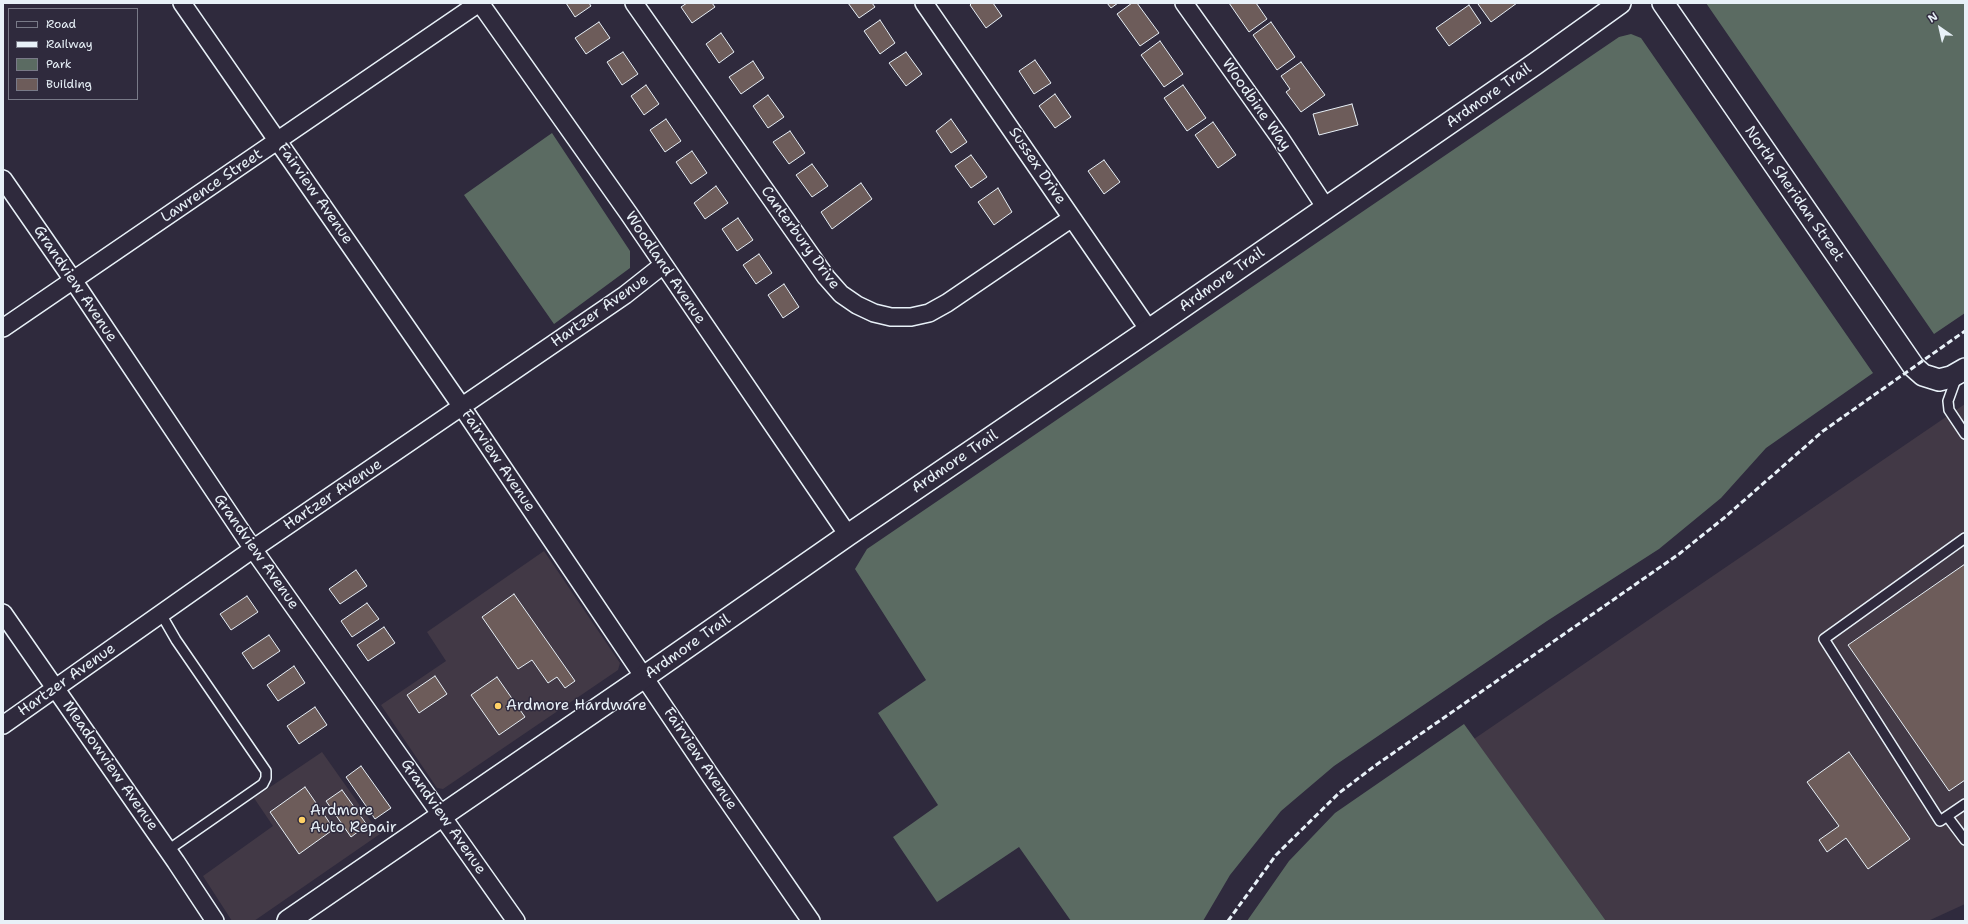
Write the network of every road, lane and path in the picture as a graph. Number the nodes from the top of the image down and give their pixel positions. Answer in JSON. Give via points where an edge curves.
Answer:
{"nodes":[{"id":1,"x":182,"y":3,"type":"edge"},
{"id":2,"x":480,"y":3,"type":"edge"},
{"id":3,"x":634,"y":3,"type":"edge"},
{"id":4,"x":924,"y":3,"type":"edge"},
{"id":5,"x":1184,"y":3,"type":"edge"},
{"id":6,"x":1620,"y":3,"type":"edge"},
{"id":7,"x":1663,"y":3,"type":"edge"},
{"id":8,"x":279,"y":141,"type":"junction"},
{"id":9,"x":3,"y":179,"type":"edge"},
{"id":10,"x":1326,"y":208,"type":"junction"},
{"id":11,"x":1072,"y":218,"type":"junction"},
{"id":12,"x":663,"y":265,"type":"junction"},
{"id":13,"x":73,"y":280,"type":"junction"},
{"id":14,"x":3,"y":328,"type":"edge"},
{"id":15,"x":1149,"y":330,"type":"junction"},
{"id":16,"x":1961,"y":371,"type":"edge"},
{"id":17,"x":462,"y":407,"type":"junction"},
{"id":18,"x":1965,"y":434,"type":"edge"},
{"id":19,"x":848,"y":535,"type":"junction"},
{"id":20,"x":1965,"y":538,"type":"edge"},
{"id":21,"x":253,"y":549,"type":"junction"},
{"id":22,"x":3,"y":613,"type":"edge"},
{"id":23,"x":162,"y":614,"type":"junction"},
{"id":24,"x":644,"y":677,"type":"junction"},
{"id":25,"x":56,"y":688,"type":"junction"},
{"id":26,"x":3,"y":726,"type":"edge"},
{"id":27,"x":1965,"y":804,"type":"edge"},
{"id":28,"x":442,"y":815,"type":"junction"},
{"id":29,"x":1947,"y":816,"type":"junction"},
{"id":30,"x":1965,"y":840,"type":"edge"},
{"id":31,"x":168,"y":850,"type":"junction"},
{"id":32,"x":215,"y":921,"type":"edge"},
{"id":33,"x":288,"y":921,"type":"edge"},
{"id":34,"x":516,"y":921,"type":"edge"},
{"id":35,"x":811,"y":921,"type":"edge"}],
"edges":[{"from":1,"to":8,"type":"street","name":"Fairview Avenue"},
{"from":2,"to":8,"type":"street","name":"Lawrence Street"},
{"from":2,"to":12,"type":"street","name":"Woodland Avenue"},
{"from":3,"to":11,"type":"street","name":"Canterbury Drive","via":[[826,277],[841,294],[857,305],[874,313],[892,317],[911,317],[929,313],[948,303]]},
{"from":4,"to":11,"type":"street","name":"Sussex Drive"},
{"from":5,"to":10,"type":"street","name":"Woodbine Way","via":[[1280,138]]},
{"from":6,"to":10,"type":"street","name":"Ardmore Trail"},
{"from":7,"to":16,"type":"street","name":"North Sheridan Street","via":[[1914,367],[1923,375],[1939,380]]},
{"from":8,"to":13,"type":"street","name":"Lawrence Street"},
{"from":8,"to":17,"type":"street","name":"Fairview Avenue"},
{"from":9,"to":13,"type":"street","name":"Grandview Avenue"},
{"from":10,"to":15,"type":"street","name":"Ardmore Trail"},
{"from":11,"to":15,"type":"street","name":"Sussex Drive"},
{"from":12,"to":17,"type":"street","name":"Hartzer Avenue","via":[[625,295]]},
{"from":12,"to":19,"type":"street","name":"Woodland Avenue"},
{"from":13,"to":14,"type":"street","name":"Lawrence Street"},
{"from":13,"to":21,"type":"street","name":"Grandview Avenue"},
{"from":15,"to":19,"type":"street","name":"Ardmore Trail"},
{"from":16,"to":18,"type":"lane","via":[[1948,401],[1949,410]]},
{"from":17,"to":21,"type":"street","name":"Hartzer Avenue"},
{"from":17,"to":24,"type":"street","name":"Fairview Avenue"},
{"from":19,"to":24,"type":"street","name":"Ardmore Trail"},
{"from":20,"to":29,"type":"lane","via":[[1824,639],[1940,821]]},
{"from":21,"to":23,"type":"street","name":"Hartzer Avenue"},
{"from":21,"to":28,"type":"street","name":"Grandview Avenue"},
{"from":22,"to":25,"type":"street","name":"Meadowview Avenue"},
{"from":23,"to":25,"type":"street","name":"Hartzer Avenue"},
{"from":23,"to":31,"type":"lane","via":[[176,640],[266,772],[263,784]]},
{"from":24,"to":28,"type":"street","name":"Ardmore Trail"},
{"from":24,"to":35,"type":"street","name":"Fairview Avenue"},
{"from":25,"to":26,"type":"street","name":"Hartzer Avenue"},
{"from":25,"to":31,"type":"street","name":"Meadowview Avenue"},
{"from":27,"to":29,"type":"lane"},
{"from":28,"to":33,"type":"street","name":"Ardmore Trail"},
{"from":28,"to":34,"type":"street","name":"Grandview Avenue"},
{"from":29,"to":30,"type":"lane"},
{"from":31,"to":32,"type":"street","name":"Meadowview Avenue"}]}
